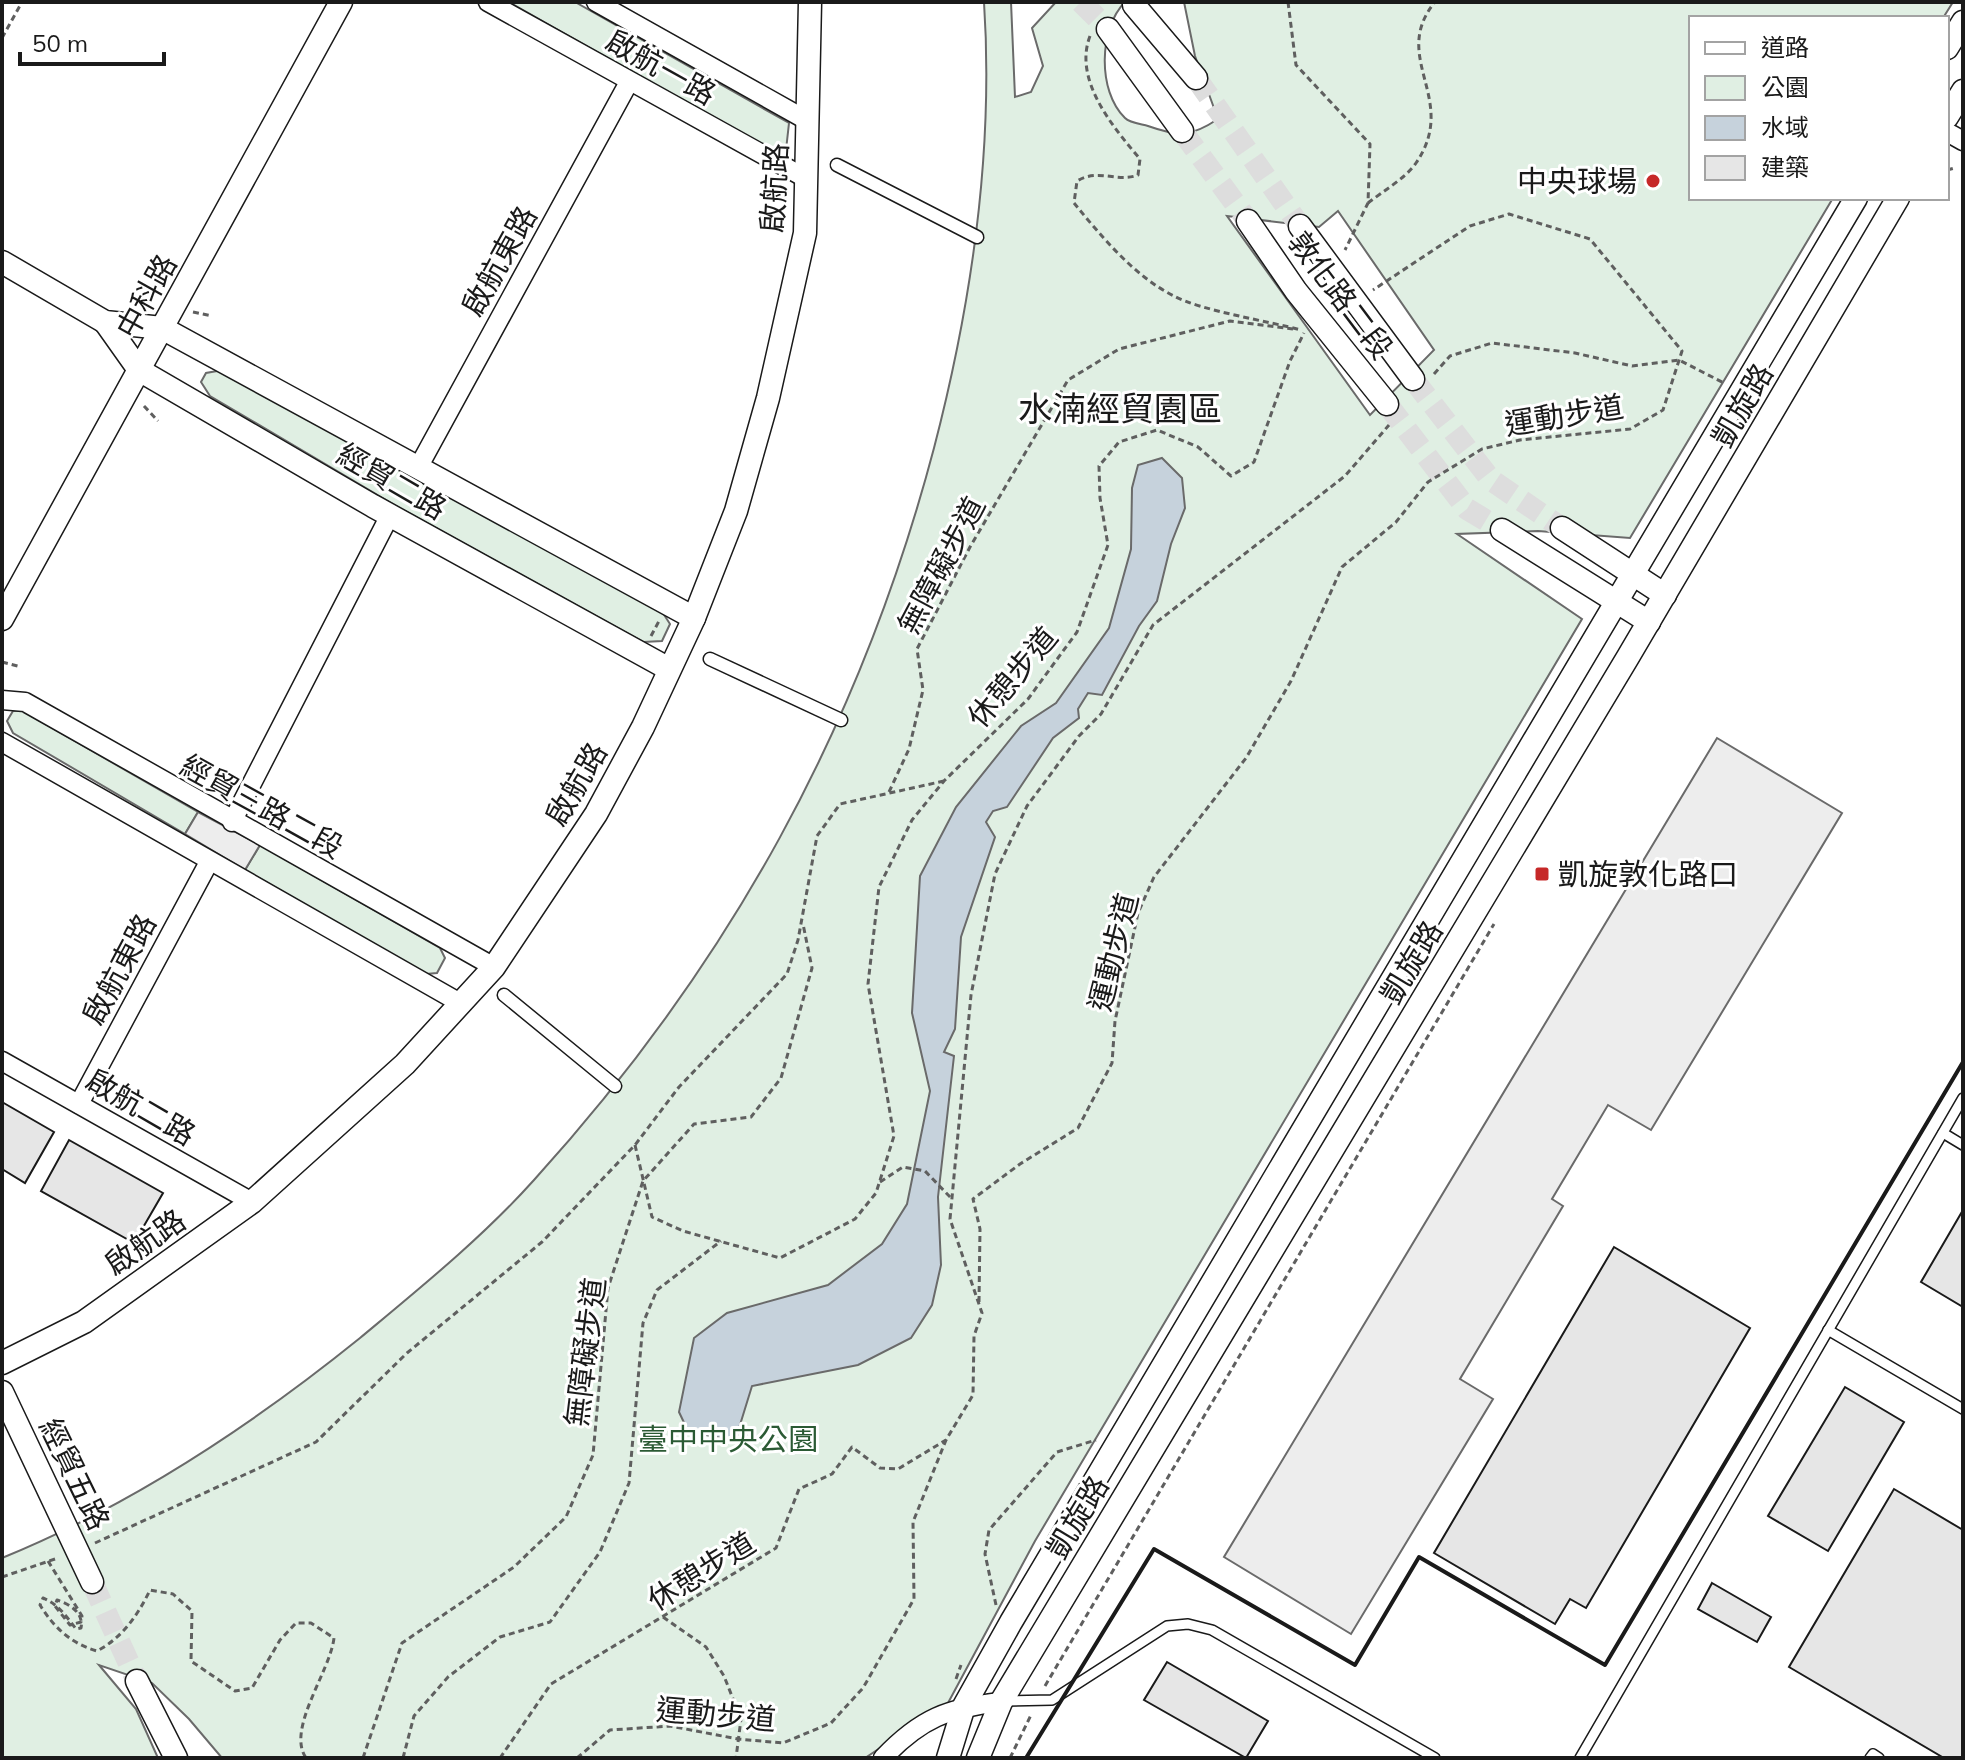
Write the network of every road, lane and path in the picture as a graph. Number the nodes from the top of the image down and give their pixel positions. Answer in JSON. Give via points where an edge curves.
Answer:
{"nodes":[{"id":1,"x":22,"y":2,"type":"edge"},
{"id":2,"x":341,"y":2,"type":"edge"},
{"id":3,"x":488,"y":2,"type":"edge"},
{"id":4,"x":596,"y":2,"type":"edge"},
{"id":5,"x":810,"y":2,"type":"edge"},
{"id":6,"x":1288,"y":2,"type":"edge"},
{"id":7,"x":1435,"y":2,"type":"edge"},
{"id":8,"x":1134,"y":5,"type":"dead end"},
{"id":9,"x":1963,"y":22,"type":"edge"},
{"id":10,"x":1100,"y":28,"type":"joint"},
{"id":11,"x":2,"y":38,"type":"edge"},
{"id":12,"x":1949,"y":45,"type":"edge"},
{"id":13,"x":1196,"y":78,"type":"tunnel mouth"},
{"id":14,"x":629,"y":82,"type":"junction"},
{"id":15,"x":1963,"y":91,"type":"edge"},
{"id":16,"x":1949,"y":114,"type":"edge"},
{"id":17,"x":808,"y":121,"type":"junction"},
{"id":18,"x":1182,"y":131,"type":"tunnel mouth"},
{"id":19,"x":837,"y":165,"type":"dead end"},
{"id":20,"x":1955,"y":168,"type":"dead end"},
{"id":21,"x":1949,"y":170,"type":"edge"},
{"id":22,"x":807,"y":179,"type":"junction"},
{"id":23,"x":1855,"y":200,"type":"edge"},
{"id":24,"x":1897,"y":200,"type":"edge"},
{"id":25,"x":1368,"y":203,"type":"junction"},
{"id":26,"x":1248,"y":221,"type":"tunnel mouth"},
{"id":27,"x":1300,"y":226,"type":"tunnel mouth"},
{"id":28,"x":977,"y":237,"type":"dead end"},
{"id":29,"x":2,"y":262,"type":"edge"},
{"id":30,"x":1334,"y":272,"type":"junction"},
{"id":31,"x":1356,"y":302,"type":"junction"},
{"id":32,"x":105,"y":322,"type":"junction"},
{"id":33,"x":1313,"y":327,"type":"junction"},
{"id":34,"x":162,"y":328,"type":"junction"},
{"id":35,"x":1679,"y":360,"type":"junction"},
{"id":36,"x":139,"y":370,"type":"junction"},
{"id":37,"x":1421,"y":379,"type":"joint"},
{"id":38,"x":1742,"y":392,"type":"junction"},
{"id":39,"x":1392,"y":410,"type":"joint"},
{"id":40,"x":419,"y":466,"type":"junction"},
{"id":41,"x":393,"y":470,"type":"dead end"},
{"id":42,"x":381,"y":491,"type":"dead end"},
{"id":43,"x":390,"y":515,"type":"junction"},
{"id":44,"x":1562,"y":528,"type":"tunnel mouth"},
{"id":45,"x":1502,"y":530,"type":"tunnel mouth"},
{"id":46,"x":1636,"y":574,"type":"junction"},
{"id":47,"x":1665,"y":595,"type":"junction"},
{"id":48,"x":1620,"y":601,"type":"junction"},
{"id":49,"x":694,"y":618,"type":"junction"},
{"id":50,"x":2,"y":619,"type":"edge"},
{"id":51,"x":660,"y":619,"type":"dead end"},
{"id":52,"x":1649,"y":622,"type":"junction"},
{"id":53,"x":650,"y":639,"type":"dead end"},
{"id":54,"x":710,"y":659,"type":"dead end"},
{"id":55,"x":2,"y":662,"type":"edge"},
{"id":56,"x":21,"y":667,"type":"dead end"},
{"id":57,"x":669,"y":669,"type":"junction"},
{"id":58,"x":2,"y":700,"type":"edge"},
{"id":59,"x":841,"y":720,"type":"dead end"},
{"id":60,"x":2,"y":742,"type":"edge"},
{"id":61,"x":944,"y":781,"type":"junction"},
{"id":62,"x":888,"y":794,"type":"junction"},
{"id":63,"x":232,"y":822,"type":"junction"},
{"id":64,"x":209,"y":862,"type":"junction"},
{"id":65,"x":1500,"y":913,"type":"dead end"},
{"id":66,"x":802,"y":920,"type":"junction"},
{"id":67,"x":494,"y":967,"type":"junction"},
{"id":68,"x":504,"y":995,"type":"dead end"},
{"id":69,"x":462,"y":1004,"type":"junction"},
{"id":70,"x":2,"y":1061,"type":"edge"},
{"id":71,"x":615,"y":1086,"type":"dead end"},
{"id":72,"x":1963,"y":1098,"type":"edge"},
{"id":73,"x":79,"y":1104,"type":"junction"},
{"id":74,"x":1943,"y":1133,"type":"junction"},
{"id":75,"x":635,"y":1145,"type":"junction"},
{"id":76,"x":1963,"y":1145,"type":"edge"},
{"id":77,"x":643,"y":1181,"type":"junction"},
{"id":78,"x":879,"y":1183,"type":"junction"},
{"id":79,"x":952,"y":1199,"type":"junction"},
{"id":80,"x":252,"y":1202,"type":"junction"},
{"id":81,"x":721,"y":1241,"type":"junction"},
{"id":82,"x":979,"y":1302,"type":"junction"},
{"id":83,"x":1828,"y":1330,"type":"junction"},
{"id":84,"x":2,"y":1363,"type":"edge"},
{"id":85,"x":2,"y":1392,"type":"edge"},
{"id":86,"x":1963,"y":1409,"type":"edge"},
{"id":87,"x":946,"y":1440,"type":"junction"},
{"id":88,"x":1096,"y":1440,"type":"dead end"},
{"id":89,"x":78,"y":1551,"type":"junction"},
{"id":90,"x":48,"y":1561,"type":"junction"},
{"id":91,"x":2,"y":1577,"type":"edge"},
{"id":92,"x":92,"y":1582,"type":"tunnel mouth"},
{"id":93,"x":996,"y":1607,"type":"dead end"},
{"id":94,"x":663,"y":1617,"type":"junction"},
{"id":95,"x":137,"y":1681,"type":"tunnel mouth"},
{"id":96,"x":1038,"y":1701,"type":"junction"},
{"id":97,"x":1001,"y":1702,"type":"junction"},
{"id":98,"x":964,"y":1706,"type":"junction"},
{"id":99,"x":738,"y":1739,"type":"junction"},
{"id":100,"x":176,"y":1758,"type":"edge"},
{"id":101,"x":306,"y":1758,"type":"edge"},
{"id":102,"x":363,"y":1758,"type":"edge"},
{"id":103,"x":403,"y":1758,"type":"edge"},
{"id":104,"x":500,"y":1758,"type":"edge"},
{"id":105,"x":577,"y":1758,"type":"edge"},
{"id":106,"x":736,"y":1758,"type":"edge"},
{"id":107,"x":883,"y":1758,"type":"edge"},
{"id":108,"x":948,"y":1758,"type":"edge"},
{"id":109,"x":978,"y":1758,"type":"edge"},
{"id":110,"x":1010,"y":1758,"type":"edge"},
{"id":111,"x":1435,"y":1758,"type":"edge"},
{"id":112,"x":1580,"y":1758,"type":"edge"},
{"id":113,"x":1870,"y":1758,"type":"edge"},
{"id":114,"x":1879,"y":1758,"type":"edge"}],
"edges":[{"from":1,"to":11,"type":"path"},
{"from":2,"to":34,"type":"street","name":"中科路"},
{"from":3,"to":14,"type":"street","name":"啟航一路"},
{"from":4,"to":17,"type":"street","name":"啟航一路"},
{"from":5,"to":17,"type":"street","name":"啟航路"},
{"from":6,"to":25,"type":"path","via":[[1296,65],[1370,144]]},
{"from":7,"to":25,"type":"path","via":[[1425,15],[1415,49],[1434,121],[1415,164]]},
{"from":8,"to":13,"type":"street"},
{"from":9,"to":12,"type":"street"},
{"from":10,"to":18,"type":"street"},
{"from":10,"to":33,"type":"path","via":[[1084,52],[1099,107],[1140,159],[1138,175],[1128,179],[1089,174],[1077,181],[1074,203],[1149,280],[1176,298]]},
{"from":14,"to":22,"type":"street","name":"啟航一路"},
{"from":14,"to":40,"type":"street","name":"啟航東路"},
{"from":15,"to":16,"type":"street"},
{"from":17,"to":22,"type":"street","name":"啟航路"},
{"from":19,"to":28,"type":"street"},
{"from":20,"to":21,"type":"path"},
{"from":22,"to":49,"type":"street","name":"啟航路","via":[[805,233],[768,398],[736,511]]},
{"from":23,"to":38,"type":"street","name":"凱旋路"},
{"from":24,"to":47,"type":"street","name":"凱旋路"},
{"from":25,"to":30,"type":"path"},
{"from":26,"to":33,"type":"street","name":"敦化路二段"},
{"from":27,"to":30,"type":"street","name":"敦化路二段"},
{"from":29,"to":32,"type":"street","name":"經貿二路"},
{"from":30,"to":31,"type":"street","name":"敦化路二段"},
{"from":31,"to":35,"type":"path","via":[[1470,226],[1509,214],[1590,239],[1682,351]]},
{"from":31,"to":37,"type":"street","name":"敦化路二段"},
{"from":32,"to":34,"type":"street","name":"經貿二路"},
{"from":32,"to":36,"type":"street","name":"經貿二路"},
{"from":33,"to":39,"type":"street","name":"敦化路二段"},
{"from":33,"to":61,"type":"path","name":"休憩步道","via":[[1290,361],[1254,462],[1231,476],[1198,447],[1157,430],[1119,442],[1099,466],[1108,545],[1077,632],[1028,699]]},
{"from":33,"to":62,"type":"path","name":"無障礙步道","via":[[1230,321],[1119,349],[1068,380],[917,649],[923,690],[909,749]]},
{"from":34,"to":36,"type":"street","name":"中科路"},
{"from":34,"to":40,"type":"street","name":"經貿二路"},
{"from":35,"to":37,"type":"path","via":[[1632,366],[1492,343],[1450,356]]},
{"from":35,"to":38,"type":"path"},
{"from":35,"to":82,"type":"path","name":"運動步道","via":[[1663,410],[1630,429],[1482,449],[1428,482],[1396,522],[1342,567],[1291,681],[1246,758],[1154,877],[1138,913],[1115,1021],[1112,1063],[1078,1128],[973,1199],[980,1229]]},
{"from":36,"to":43,"type":"street","name":"經貿二路"},
{"from":36,"to":50,"type":"street","name":"中科路"},
{"from":38,"to":46,"type":"street","name":"凱旋路"},
{"from":39,"to":79,"type":"path","name":"休憩步道","via":[[1345,476],[1153,625],[1101,714],[1027,806],[995,874],[971,995]]},
{"from":40,"to":49,"type":"street","name":"經貿二路"},
{"from":41,"to":42,"type":"path"},
{"from":43,"to":57,"type":"street","name":"經貿二路"},
{"from":43,"to":63,"type":"street"},
{"from":44,"to":46,"type":"street"},
{"from":45,"to":48,"type":"street"},
{"from":46,"to":47,"type":"street"},
{"from":46,"to":48,"type":"street","name":"凱旋路"},
{"from":47,"to":52,"type":"street","name":"凱旋路"},
{"from":48,"to":52,"type":"street"},
{"from":48,"to":98,"type":"street","name":"凱旋路"},
{"from":49,"to":57,"type":"street","name":"啟航路"},
{"from":51,"to":53,"type":"path"},
{"from":52,"to":97,"type":"street","name":"凱旋路"},
{"from":54,"to":59,"type":"street"},
{"from":55,"to":56,"type":"path"},
{"from":57,"to":67,"type":"street","name":"啟航路","via":[[596,814]]},
{"from":58,"to":63,"type":"street","name":"經貿三路二段","via":[[25,702]]},
{"from":60,"to":64,"type":"street"},
{"from":61,"to":62,"type":"path"},
{"from":61,"to":78,"type":"path","via":[[912,820],[879,887],[868,984],[894,1136]]},
{"from":62,"to":66,"type":"path","name":"無障礙步道","via":[[840,804],[817,836]]},
{"from":63,"to":67,"type":"street","name":"經貿三路二段"},
{"from":64,"to":69,"type":"street"},
{"from":64,"to":73,"type":"street","name":"啟航東路"},
{"from":65,"to":96,"type":"path"},
{"from":66,"to":75,"type":"path","via":[[787,974],[679,1087]]},
{"from":66,"to":77,"type":"path","name":"無障礙步道","via":[[812,968],[781,1078],[751,1117],[694,1124]]},
{"from":67,"to":69,"type":"street","name":"啟航路"},
{"from":68,"to":71,"type":"street"},
{"from":69,"to":80,"type":"street","name":"啟航路","via":[[405,1064]]},
{"from":70,"to":73,"type":"street","name":"啟航二路"},
{"from":72,"to":74,"type":"lane"},
{"from":73,"to":80,"type":"street","name":"啟航二路"},
{"from":74,"to":76,"type":"lane"},
{"from":74,"to":83,"type":"lane"},
{"from":75,"to":77,"type":"path"},
{"from":75,"to":89,"type":"path","via":[[542,1242],[407,1353],[316,1442]]},
{"from":77,"to":81,"type":"path","via":[[652,1217]]},
{"from":77,"to":102,"type":"path","name":"無障礙步道","via":[[608,1288],[593,1455],[566,1517],[514,1567],[402,1643]]},
{"from":78,"to":79,"type":"path","via":[[903,1167],[925,1171]]},
{"from":78,"to":81,"type":"path","via":[[855,1219],[780,1258]]},
{"from":79,"to":82,"type":"path","name":"休憩步道","via":[[950,1219]]},
{"from":80,"to":84,"type":"street","name":"啟航路","via":[[84,1322]]},
{"from":81,"to":103,"type":"path","via":[[657,1290],[643,1323],[629,1483],[600,1552],[550,1622],[500,1637],[448,1677],[414,1716]]},
{"from":82,"to":87,"type":"path","name":"休憩步道","via":[[973,1395]]},
{"from":83,"to":86,"type":"lane"},
{"from":83,"to":112,"type":"lane"},
{"from":85,"to":89,"type":"street","name":"經貿五路"},
{"from":87,"to":94,"type":"path","name":"休憩步道","via":[[898,1469],[880,1468],[852,1447],[832,1474],[799,1489],[776,1548]]},
{"from":87,"to":99,"type":"path","name":"運動步道","via":[[913,1522],[914,1599],[863,1688],[831,1723],[783,1743]]},
{"from":88,"to":93,"type":"path","via":[[1057,1452],[989,1530],[985,1554]]},
{"from":89,"to":90,"type":"path"},
{"from":89,"to":92,"type":"street","name":"經貿五路"},
{"from":90,"to":91,"type":"path"},
{"from":90,"to":101,"type":"path","via":[[82,1616],[81,1622],[76,1625],[70,1625],[55,1606],[57,1600],[68,1603],[79,1615],[81,1619],[82,1623],[81,1628],[76,1629],[71,1623],[60,1610],[55,1603],[43,1598],[40,1605],[80,1647],[97,1651],[111,1644],[139,1613],[150,1590],[173,1594],[192,1611],[191,1661],[235,1691],[252,1688],[296,1623],[311,1623],[334,1638],[332,1655],[302,1723],[300,1749]]},
{"from":94,"to":99,"type":"path","via":[[706,1647],[724,1676],[741,1719]]},
{"from":94,"to":104,"type":"path","name":"休憩步道","via":[[551,1684]]},
{"from":95,"to":100,"type":"street"},
{"from":96,"to":97,"type":"lane"},
{"from":96,"to":110,"type":"path"},
{"from":96,"to":111,"type":"lane","via":[[1052,1700],[1167,1626],[1188,1624],[1212,1630]]},
{"from":97,"to":98,"type":"street"},
{"from":97,"to":109,"type":"street","name":"凱旋路"},
{"from":98,"to":107,"type":"street","via":[[930,1717]]},
{"from":98,"to":108,"type":"street","name":"凱旋路"},
{"from":99,"to":105,"type":"path","name":"運動步道","via":[[670,1726],[610,1730]]},
{"from":99,"to":106,"type":"path"},
{"from":113,"to":114,"type":"lane"}]}
